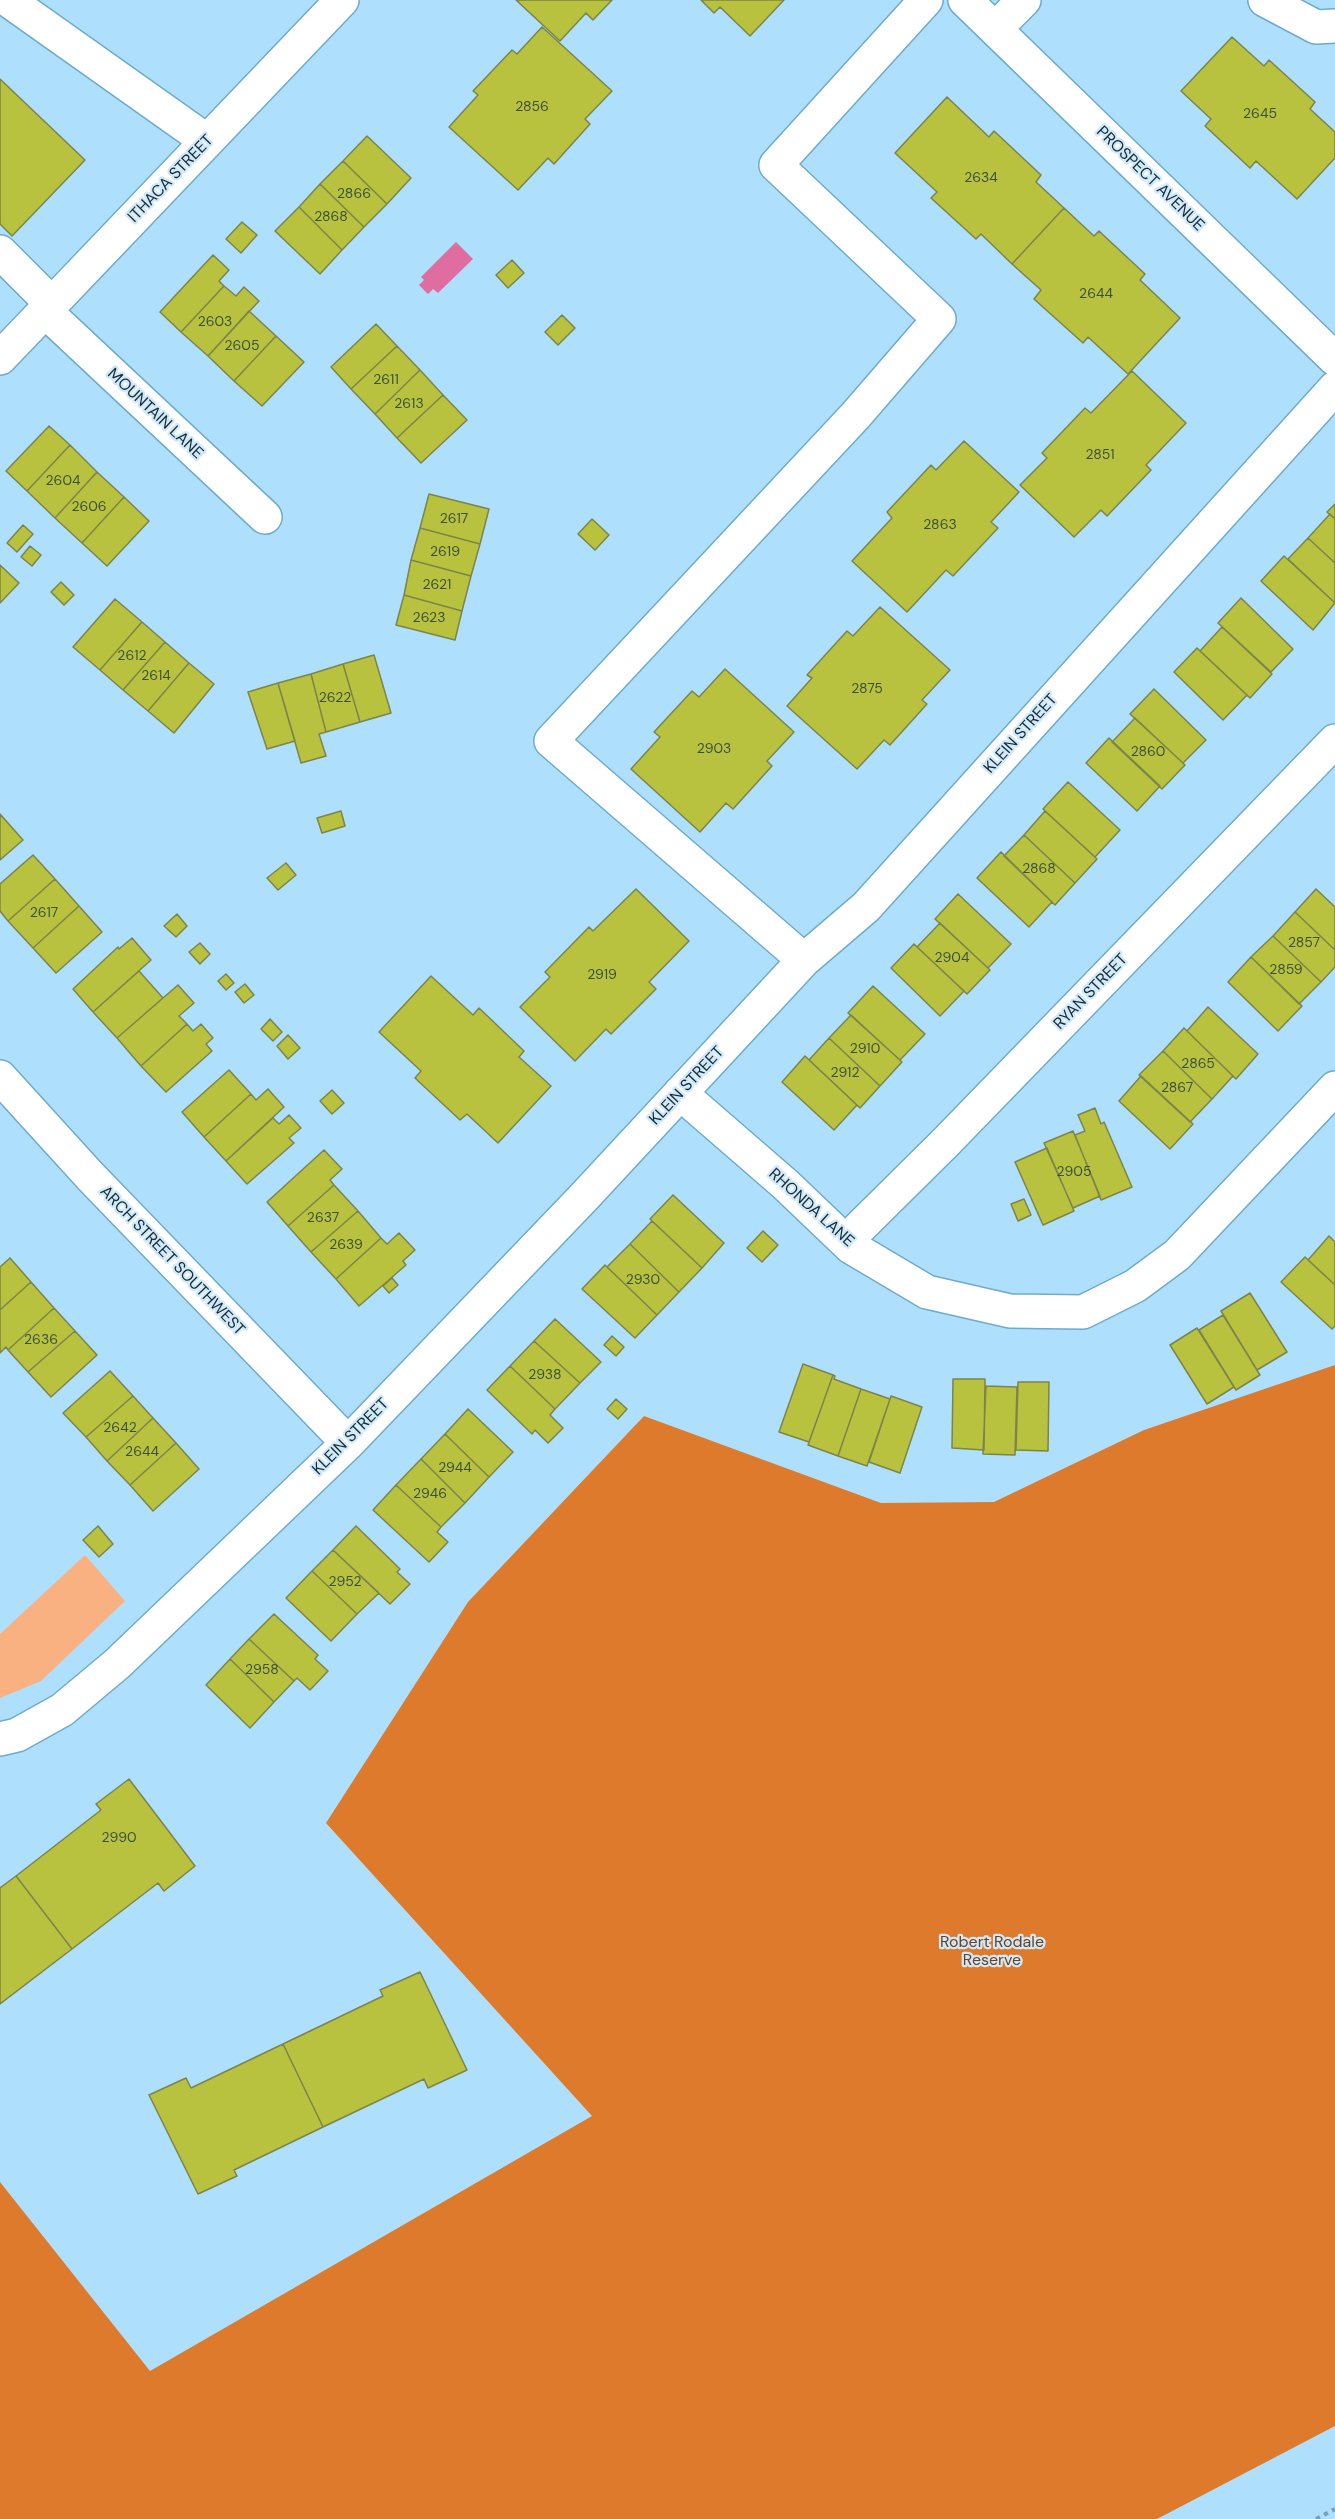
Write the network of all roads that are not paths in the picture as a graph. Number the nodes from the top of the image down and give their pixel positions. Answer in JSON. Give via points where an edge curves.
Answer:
{"nodes":[{"id":1,"x":8,"y":0,"type":"edge"},
{"id":2,"x":342,"y":0,"type":"edge"},
{"id":3,"x":926,"y":0,"type":"edge"},
{"id":4,"x":965,"y":0,"type":"edge"},
{"id":5,"x":1024,"y":0,"type":"edge"},
{"id":6,"x":1265,"y":0,"type":"edge"},
{"id":7,"x":1335,"y":26,"type":"edge"},
{"id":8,"x":996,"y":28,"type":"junction"},
{"id":9,"x":207,"y":141,"type":"junction"},
{"id":10,"x":0,"y":252,"type":"edge"},
{"id":11,"x":49,"y":308,"type":"junction"},
{"id":12,"x":0,"y":358,"type":"edge"},
{"id":13,"x":1335,"y":359,"type":"edge"},
{"id":14,"x":1335,"y":388,"type":"edge"},
{"id":15,"x":265,"y":517,"type":"dead end"},
{"id":16,"x":1335,"y":741,"type":"edge"},
{"id":17,"x":804,"y":960,"type":"junction"},
{"id":18,"x":0,"y":1077,"type":"edge"},
{"id":19,"x":1335,"y":1088,"type":"edge"},
{"id":20,"x":680,"y":1093,"type":"junction"},
{"id":21,"x":846,"y":1241,"type":"junction"},
{"id":22,"x":348,"y":1443,"type":"junction"},
{"id":23,"x":0,"y":1739,"type":"edge"}],
"edges":[{"from":1,"to":9,"type":"street"},
{"from":2,"to":9,"type":"street","name":"ITHACA STREET"},
{"from":3,"to":17,"type":"street","via":[[776,165],[939,319],[856,415],[551,741]]},
{"from":4,"to":8,"type":"street","name":"PROSPECT AVENUE"},
{"from":5,"to":8,"type":"street"},
{"from":6,"to":7,"type":"street","via":[[1316,27]]},
{"from":8,"to":13,"type":"street","name":"PROSPECT AVENUE"},
{"from":9,"to":11,"type":"street","name":"ITHACA STREET"},
{"from":10,"to":11,"type":"street","name":"MOUNTAIN LANE"},
{"from":11,"to":12,"type":"street","name":"ITHACA STREET"},
{"from":11,"to":15,"type":"street","name":"MOUNTAIN LANE"},
{"from":14,"to":17,"type":"street","name":"KLEIN STREET","via":[[866,907]]},
{"from":16,"to":21,"type":"street","name":"RYAN STREET"},
{"from":17,"to":20,"type":"street","name":"KLEIN STREET"},
{"from":18,"to":22,"type":"street","name":"ARCH STREET SOUTHWEST"},
{"from":19,"to":21,"type":"street","name":"RHONDA LANE","via":[[1177,1255],[1135,1286],[1083,1312],[1010,1311],[927,1292]]},
{"from":20,"to":21,"type":"street","name":"RHONDA LANE"},
{"from":20,"to":22,"type":"street","name":"KLEIN STREET"},
{"from":22,"to":23,"type":"street","name":"KLEIN STREET","via":[[117,1664],[62,1710],[16,1735]]}]}
